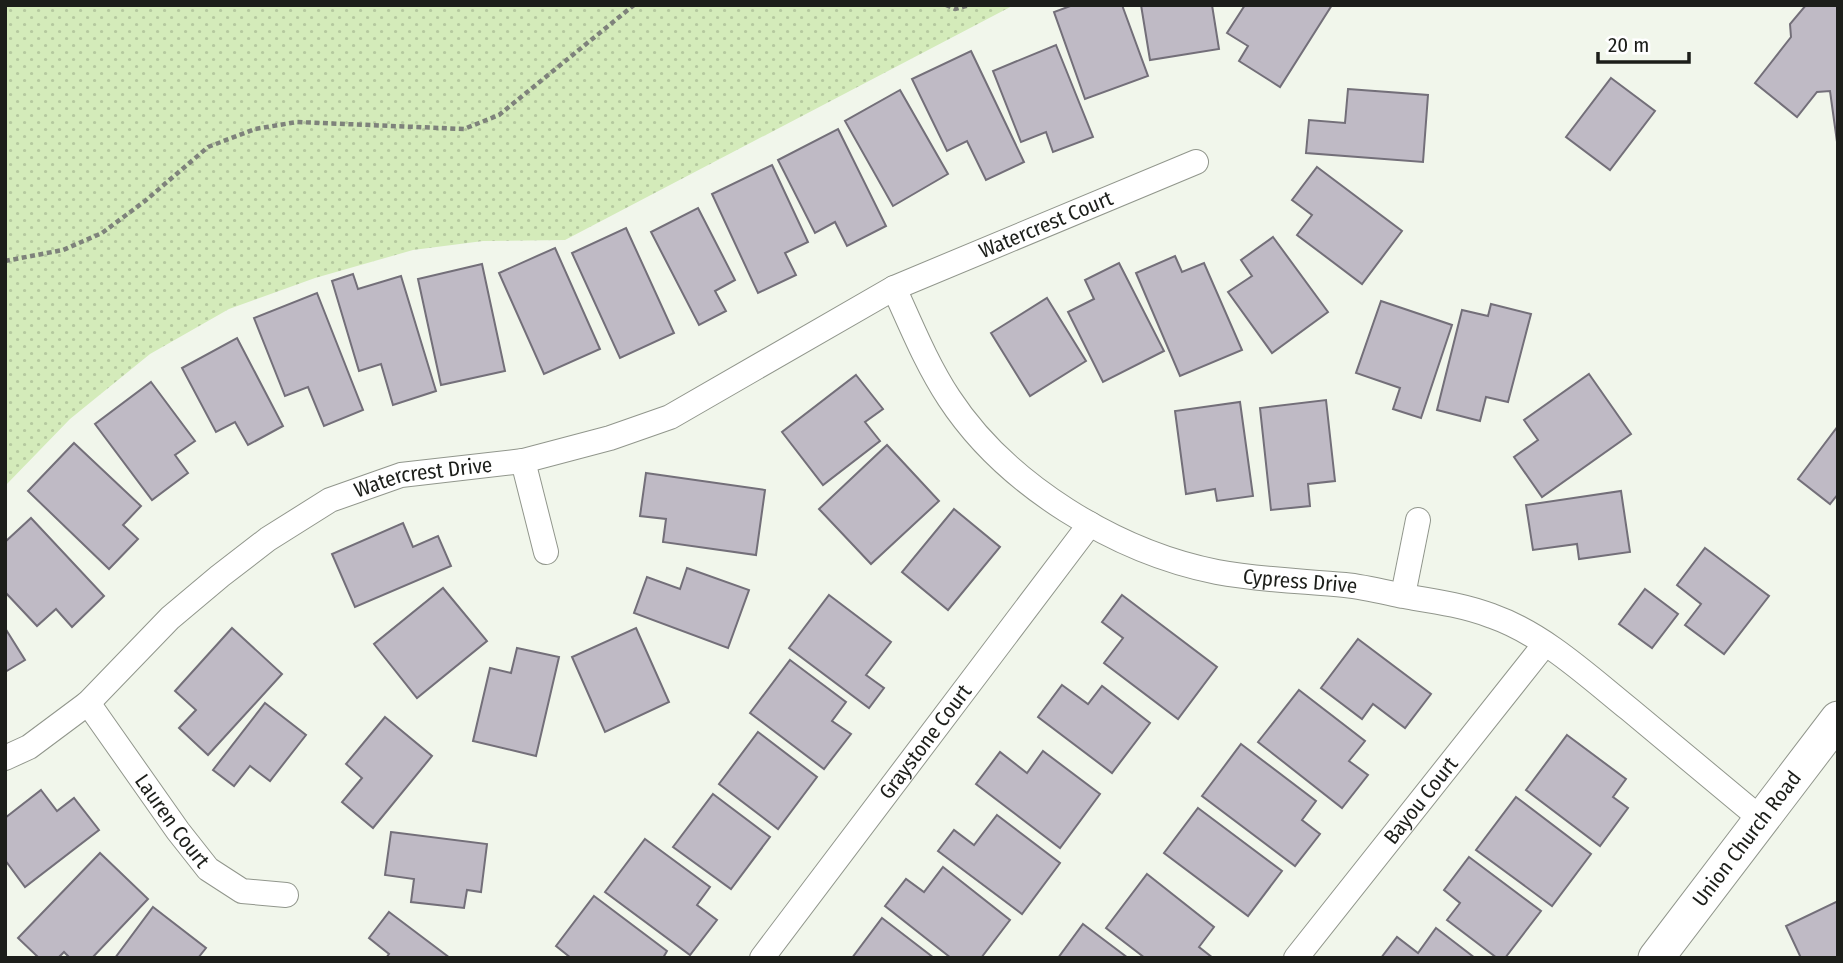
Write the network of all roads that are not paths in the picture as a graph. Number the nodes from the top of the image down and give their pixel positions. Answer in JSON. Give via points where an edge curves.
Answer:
{"nodes":[{"id":1,"x":1196,"y":162,"type":"dead end"},
{"id":2,"x":894,"y":288,"type":"junction"},
{"id":3,"x":523,"y":461,"type":"junction"},
{"id":4,"x":1418,"y":520,"type":"dead end"},
{"id":5,"x":1090,"y":524,"type":"junction"},
{"id":6,"x":546,"y":552,"type":"dead end"},
{"id":7,"x":1403,"y":596,"type":"junction"},
{"id":8,"x":1545,"y":644,"type":"junction"},
{"id":9,"x":88,"y":703,"type":"junction"},
{"id":10,"x":1838,"y":719,"type":"edge"},
{"id":11,"x":5,"y":758,"type":"edge"},
{"id":12,"x":1761,"y":819,"type":"junction"},
{"id":13,"x":286,"y":895,"type":"dead end"},
{"id":14,"x":762,"y":958,"type":"edge"},
{"id":15,"x":1296,"y":958,"type":"edge"},
{"id":16,"x":1656,"y":958,"type":"edge"}],
"edges":[{"from":1,"to":2,"type":"street","name":"Watercrest Court"},
{"from":2,"to":3,"type":"street","name":"Watercrest Drive","via":[[670,417]]},
{"from":2,"to":5,"type":"street","name":"Cypress Drive","via":[[929,366],[983,441],[1019,475]]},
{"from":3,"to":6,"type":"street"},
{"from":3,"to":9,"type":"street","name":"Watercrest Drive","via":[[401,475],[330,500],[220,576],[170,618]]},
{"from":4,"to":7,"type":"street"},
{"from":5,"to":7,"type":"street","name":"Cypress Drive","via":[[1135,547],[1217,572],[1348,585]]},
{"from":5,"to":14,"type":"street","name":"Graystone Court"},
{"from":7,"to":8,"type":"street","name":"Cypress Drive","via":[[1493,616]]},
{"from":8,"to":12,"type":"street","name":"Cypress Drive"},
{"from":8,"to":15,"type":"street","name":"Bayou Court"},
{"from":9,"to":11,"type":"street","name":"Watercrest Drive","via":[[29,747]]},
{"from":9,"to":13,"type":"street","name":"Lauren Court","via":[[208,869],[242,891]]},
{"from":10,"to":12,"type":"street","name":"Union Church Road"},
{"from":12,"to":16,"type":"street","name":"Union Church Road"}]}
